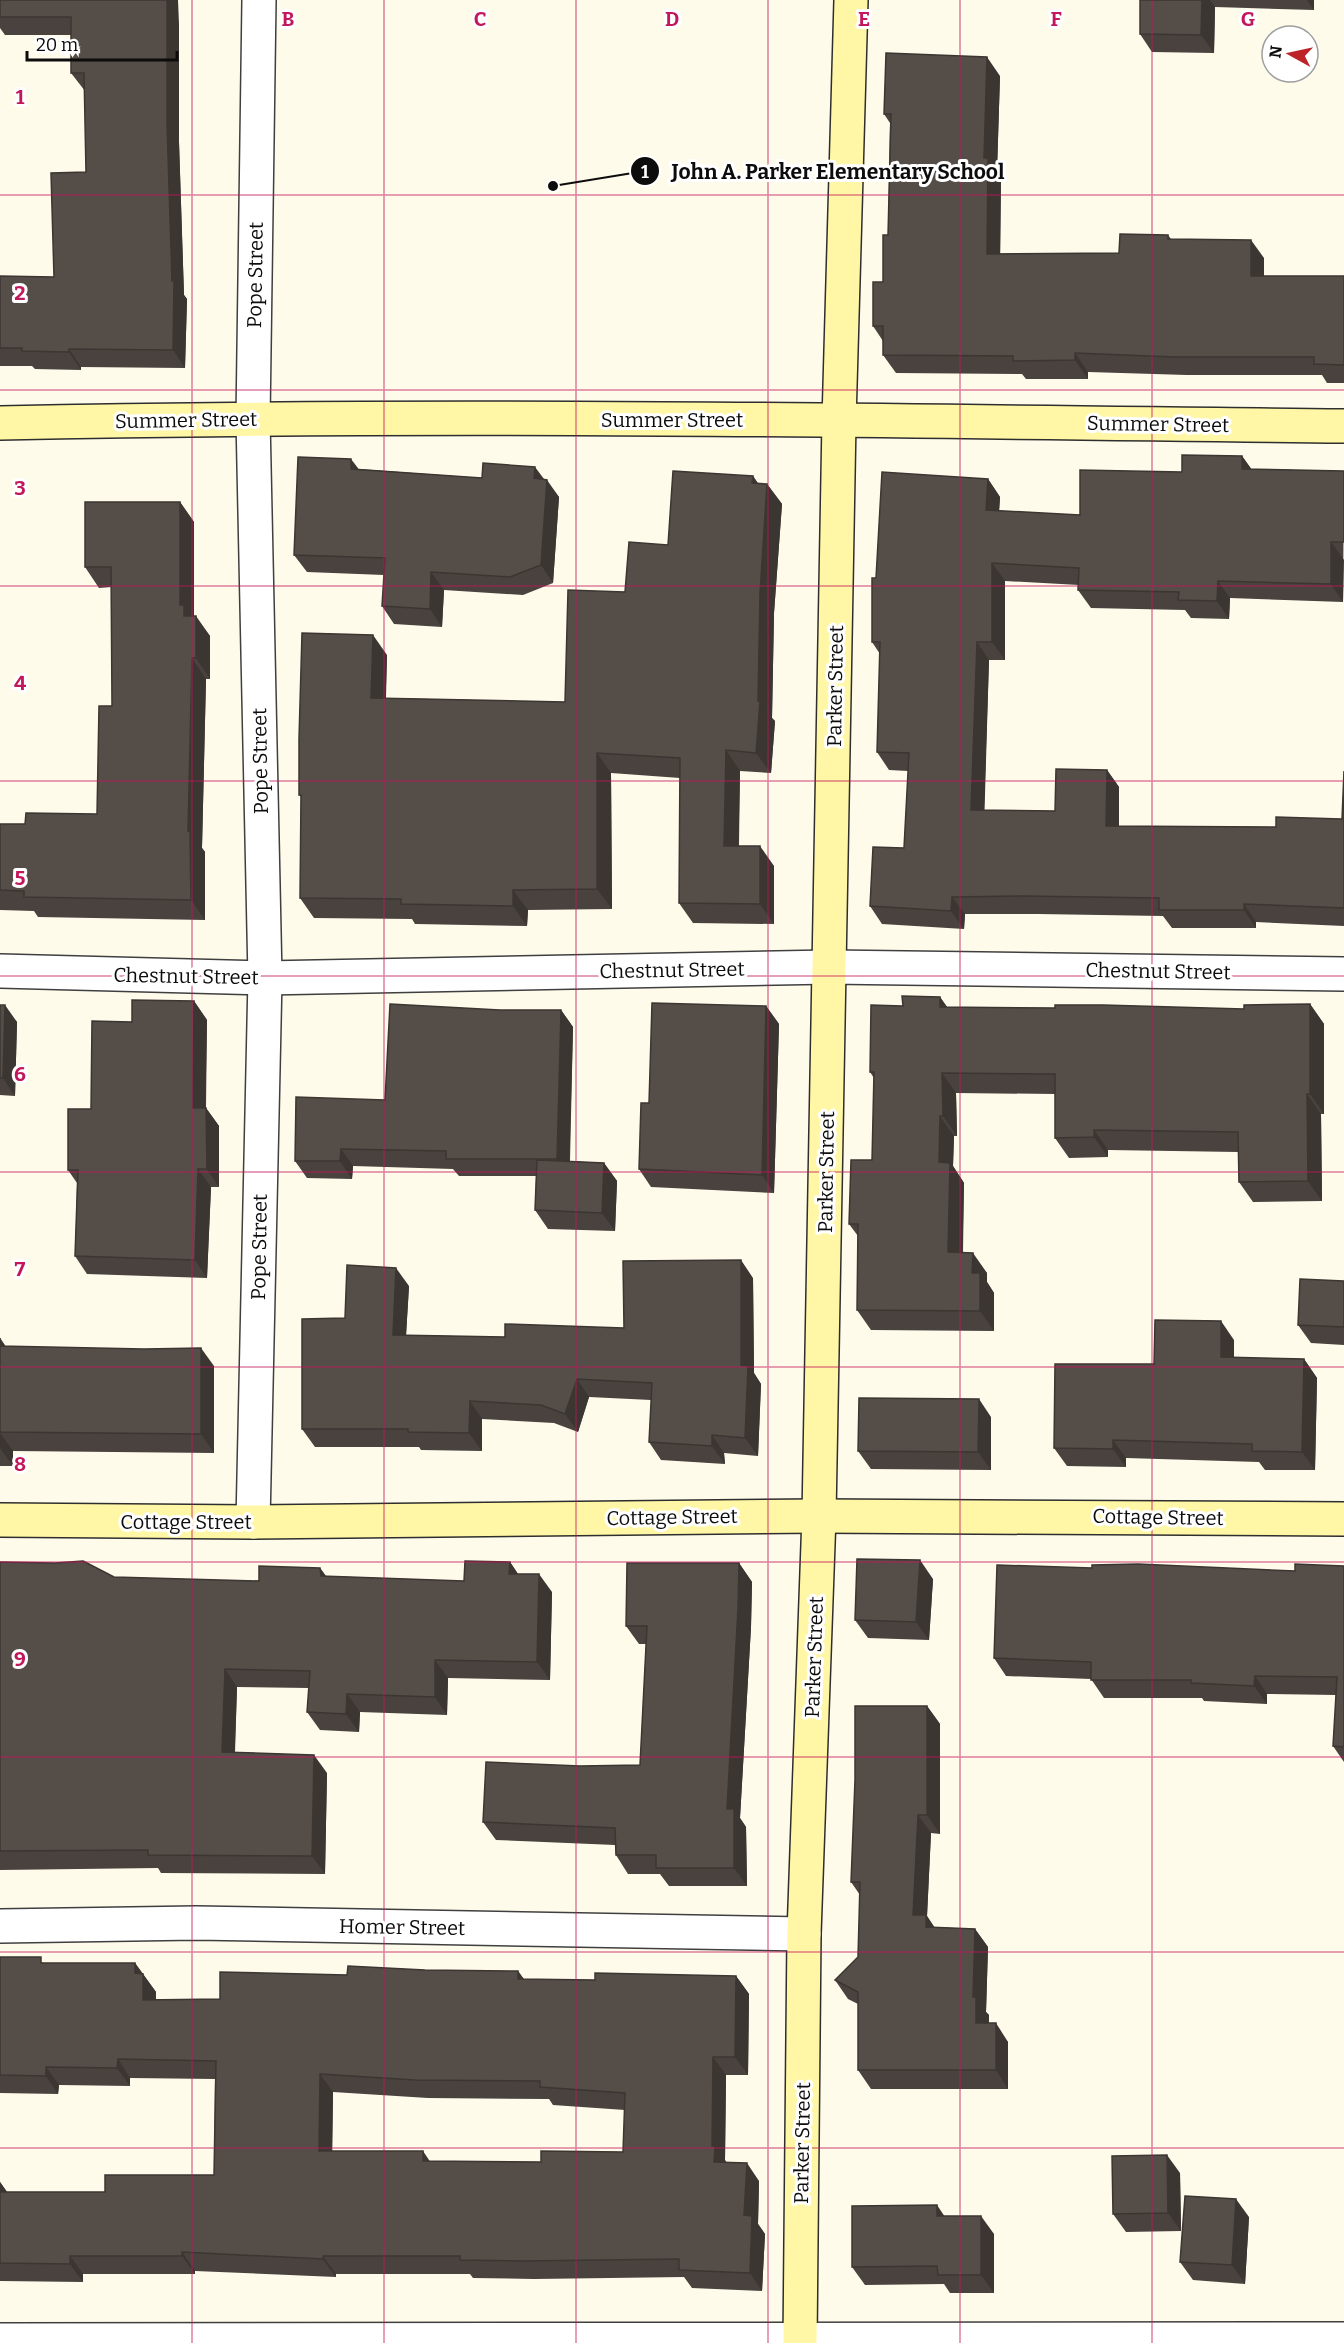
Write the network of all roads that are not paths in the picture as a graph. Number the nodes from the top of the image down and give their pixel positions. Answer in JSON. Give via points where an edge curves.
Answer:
{"nodes":[{"id":1,"x":258,"y":0,"type":"edge"},
{"id":2,"x":851,"y":0,"type":"edge"},
{"id":3,"x":253,"y":419,"type":"junction"},
{"id":4,"x":839,"y":421,"type":"junction"},
{"id":5,"x":0,"y":423,"type":"edge"},
{"id":6,"x":1344,"y":426,"type":"edge"},
{"id":7,"x":831,"y":967,"type":"junction"},
{"id":8,"x":0,"y":971,"type":"edge"},
{"id":9,"x":1344,"y":974,"type":"edge"},
{"id":10,"x":265,"y":978,"type":"junction"},
{"id":11,"x":819,"y":1516,"type":"junction"},
{"id":12,"x":1344,"y":1519,"type":"edge"},
{"id":13,"x":0,"y":1520,"type":"edge"},
{"id":14,"x":254,"y":1522,"type":"junction"},
{"id":15,"x":0,"y":1926,"type":"edge"},
{"id":16,"x":804,"y":1934,"type":"junction"},
{"id":17,"x":1344,"y":2339,"type":"edge"},
{"id":18,"x":0,"y":2340,"type":"edge"},
{"id":19,"x":800,"y":2341,"type":"edge"}],
"edges":[{"from":1,"to":3,"type":"street","name":"Pope Street"},
{"from":2,"to":4,"type":"main road","name":"Parker Street"},
{"from":3,"to":4,"type":"main road","name":"Summer Street"},
{"from":3,"to":5,"type":"main road","name":"Summer Street"},
{"from":3,"to":10,"type":"street","name":"Pope Street"},
{"from":4,"to":6,"type":"main road","name":"Summer Street"},
{"from":4,"to":7,"type":"main road","name":"Parker Street"},
{"from":7,"to":9,"type":"street","name":"Chestnut Street"},
{"from":7,"to":10,"type":"street","name":"Chestnut Street"},
{"from":7,"to":11,"type":"main road","name":"Parker Street"},
{"from":8,"to":10,"type":"street","name":"Chestnut Street"},
{"from":10,"to":14,"type":"street","name":"Pope Street"},
{"from":11,"to":12,"type":"main road","name":"Cottage Street"},
{"from":11,"to":14,"type":"main road","name":"Cottage Street"},
{"from":11,"to":16,"type":"main road","name":"Parker Street"},
{"from":13,"to":14,"type":"main road","name":"Cottage Street"},
{"from":15,"to":16,"type":"street","name":"Homer Street","via":[[196,1923]]},
{"from":16,"to":19,"type":"main road","name":"Parker Street"},
{"from":17,"to":19,"type":"street"},
{"from":18,"to":19,"type":"street"}]}
